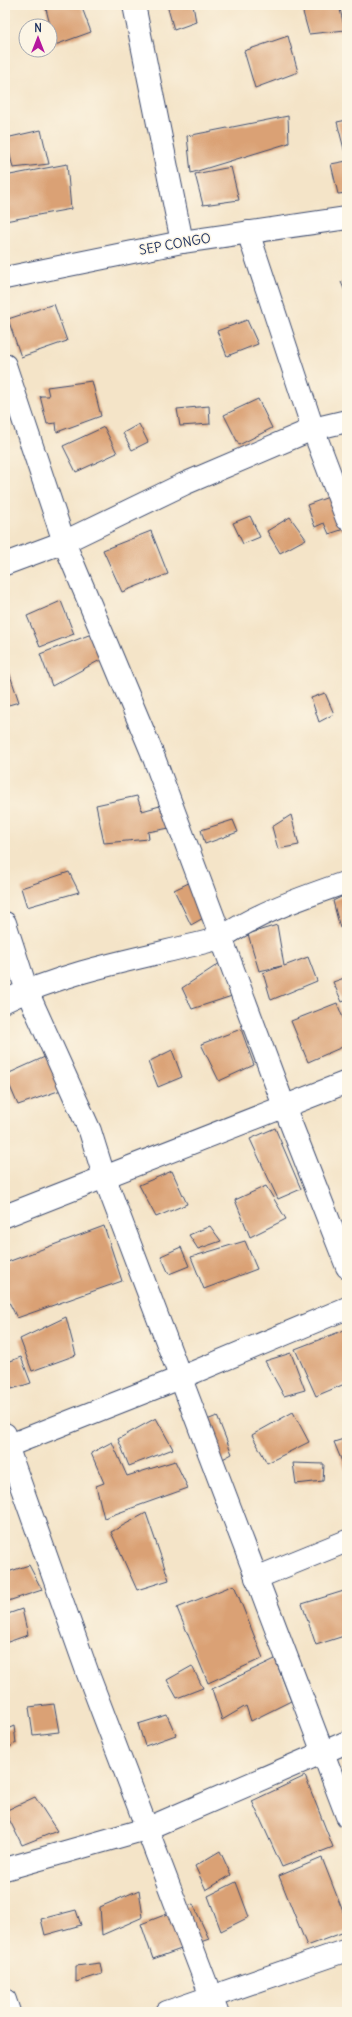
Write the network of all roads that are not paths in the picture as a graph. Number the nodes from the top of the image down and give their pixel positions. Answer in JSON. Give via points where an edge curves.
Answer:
{"nodes":[{"id":1,"x":134,"y":5,"type":"edge"},
{"id":2,"x":347,"y":218,"type":"edge"},
{"id":3,"x":248,"y":232,"type":"junction"},
{"id":4,"x":182,"y":242,"type":"junction"},
{"id":5,"x":5,"y":278,"type":"edge"},
{"id":6,"x":5,"y":365,"type":"edge"},
{"id":7,"x":347,"y":421,"type":"edge"},
{"id":8,"x":313,"y":429,"type":"junction"},
{"id":9,"x":347,"y":519,"type":"edge"},
{"id":10,"x":64,"y":542,"type":"junction"},
{"id":11,"x":5,"y":564,"type":"edge"},
{"id":12,"x":347,"y":882,"type":"edge"},
{"id":13,"x":5,"y":923,"type":"edge"},
{"id":14,"x":221,"y":938,"type":"junction"},
{"id":15,"x":27,"y":991,"type":"junction"},
{"id":16,"x":5,"y":1001,"type":"edge"},
{"id":17,"x":347,"y":1082,"type":"edge"},
{"id":18,"x":284,"y":1106,"type":"junction"},
{"id":19,"x":104,"y":1176,"type":"junction"},
{"id":20,"x":5,"y":1216,"type":"edge"},
{"id":21,"x":347,"y":1267,"type":"edge"},
{"id":22,"x":347,"y":1308,"type":"edge"},
{"id":23,"x":180,"y":1378,"type":"junction"},
{"id":24,"x":6,"y":1442,"type":"edge"},
{"id":25,"x":347,"y":1541,"type":"edge"},
{"id":26,"x":256,"y":1578,"type":"junction"},
{"id":27,"x":347,"y":1742,"type":"edge"},
{"id":28,"x":321,"y":1752,"type":"junction"},
{"id":29,"x":347,"y":1816,"type":"edge"},
{"id":30,"x":146,"y":1829,"type":"junction"},
{"id":31,"x":5,"y":1870,"type":"edge"},
{"id":32,"x":347,"y":1950,"type":"edge"},
{"id":33,"x":5,"y":2000,"type":"edge"},
{"id":34,"x":215,"y":2005,"type":"edge"},
{"id":35,"x":10,"y":2012,"type":"edge"},
{"id":36,"x":167,"y":2012,"type":"edge"}],
"edges":[{"from":1,"to":4,"type":"street"},
{"from":2,"to":3,"type":"street","name":"SEP CONGO"},
{"from":3,"to":4,"type":"street","name":"SEP CONGO"},
{"from":3,"to":8,"type":"street"},
{"from":4,"to":5,"type":"street","name":"SEP CONGO"},
{"from":6,"to":10,"type":"street"},
{"from":7,"to":8,"type":"street"},
{"from":8,"to":9,"type":"street"},
{"from":8,"to":10,"type":"street","via":[[184,484]]},
{"from":10,"to":11,"type":"street"},
{"from":10,"to":14,"type":"street","via":[[151,750]]},
{"from":12,"to":14,"type":"street","via":[[300,898],[236,928]]},
{"from":13,"to":15,"type":"street"},
{"from":14,"to":15,"type":"street","via":[[90,970]]},
{"from":14,"to":18,"type":"street"},
{"from":15,"to":16,"type":"street"},
{"from":15,"to":19,"type":"street","via":[[90,1131]]},
{"from":17,"to":18,"type":"street"},
{"from":18,"to":19,"type":"street"},
{"from":18,"to":21,"type":"street"},
{"from":19,"to":20,"type":"street"},
{"from":19,"to":23,"type":"street"},
{"from":22,"to":23,"type":"street"},
{"from":23,"to":24,"type":"street"},
{"from":23,"to":26,"type":"street"},
{"from":24,"to":30,"type":"street"},
{"from":25,"to":26,"type":"street"},
{"from":26,"to":28,"type":"street"},
{"from":27,"to":28,"type":"street"},
{"from":28,"to":29,"type":"street"},
{"from":28,"to":30,"type":"street"},
{"from":30,"to":31,"type":"street"},
{"from":30,"to":34,"type":"street"},
{"from":32,"to":34,"type":"street"},
{"from":33,"to":35,"type":"street"},
{"from":34,"to":36,"type":"street"}]}
